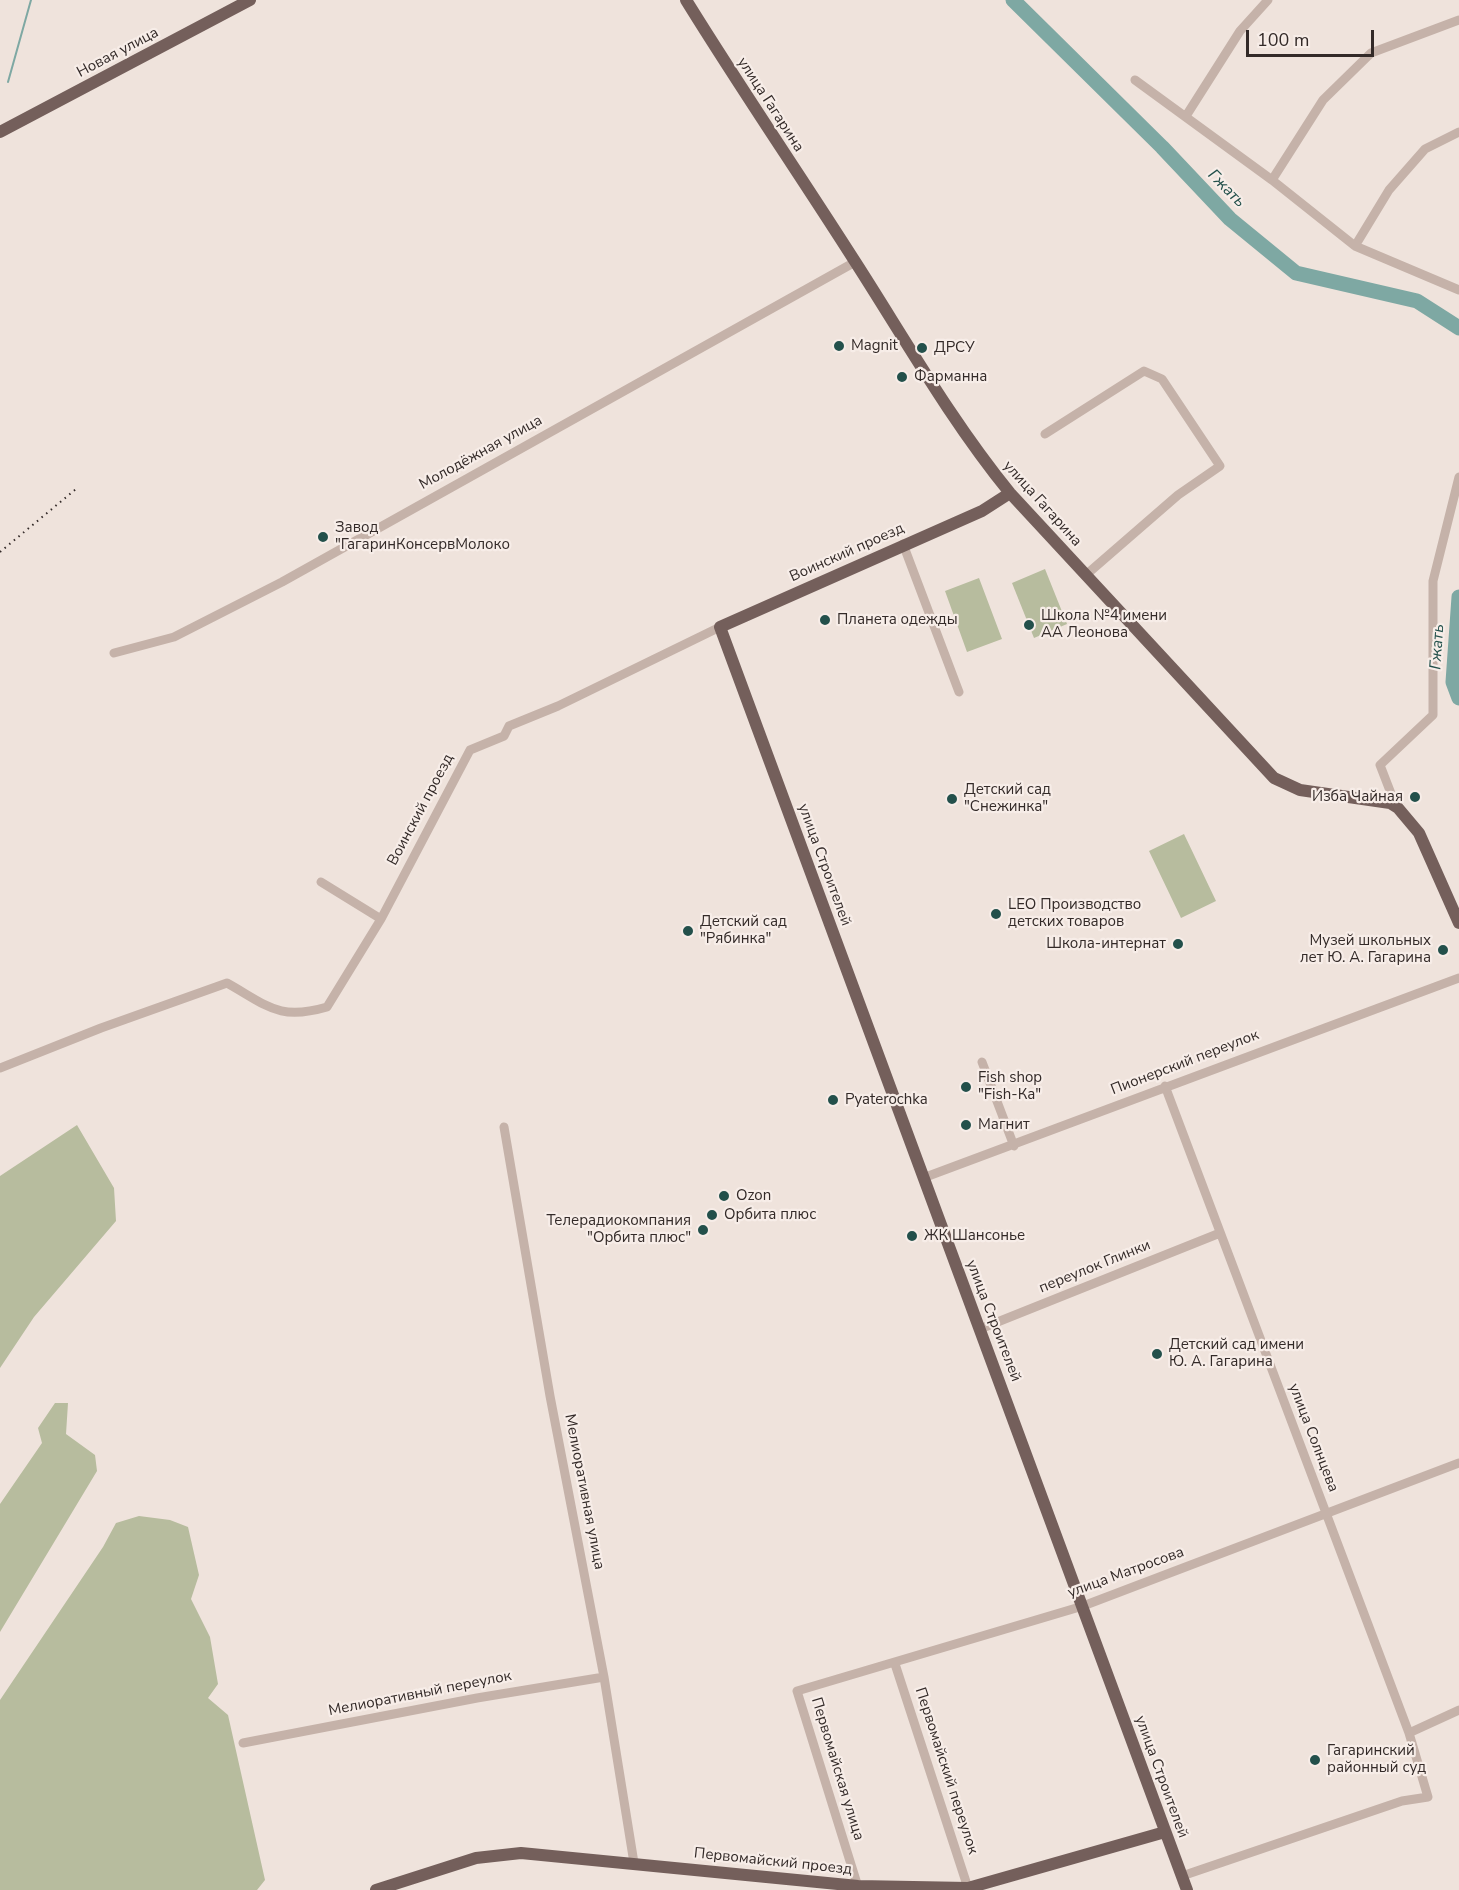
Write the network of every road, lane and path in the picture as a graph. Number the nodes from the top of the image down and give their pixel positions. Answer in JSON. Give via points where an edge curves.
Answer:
{"nodes":[{"id":1,"x":250,"y":0,"type":"edge"},
{"id":2,"x":686,"y":0,"type":"edge"},
{"id":3,"x":1268,"y":0,"type":"edge"},
{"id":4,"x":1459,"y":20,"type":"edge"},
{"id":5,"x":1135,"y":80,"type":"dead end"},
{"id":6,"x":1186,"y":116,"type":"junction"},
{"id":7,"x":0,"y":132,"type":"edge"},
{"id":8,"x":1459,"y":132,"type":"edge"},
{"id":9,"x":1272,"y":180,"type":"junction"},
{"id":10,"x":1355,"y":246,"type":"junction"},
{"id":11,"x":855,"y":262,"type":"junction"},
{"id":12,"x":1459,"y":289,"type":"edge"},
{"id":13,"x":1045,"y":434,"type":"dead end"},
{"id":14,"x":1459,"y":477,"type":"edge"},
{"id":15,"x":1010,"y":494,"type":"junction"},
{"id":16,"x":903,"y":544,"type":"junction"},
{"id":17,"x":1087,"y":574,"type":"junction"},
{"id":18,"x":720,"y":627,"type":"junction"},
{"id":19,"x":114,"y":653,"type":"dead end"},
{"id":20,"x":959,"y":692,"type":"dead end"},
{"id":21,"x":1390,"y":803,"type":"junction"},
{"id":22,"x":321,"y":882,"type":"dead end"},
{"id":23,"x":381,"y":919,"type":"junction"},
{"id":24,"x":1459,"y":923,"type":"edge"},
{"id":25,"x":1459,"y":978,"type":"edge"},
{"id":26,"x":982,"y":1062,"type":"dead end"},
{"id":27,"x":0,"y":1068,"type":"edge"},
{"id":28,"x":1164,"y":1086,"type":"junction"},
{"id":29,"x":504,"y":1127,"type":"dead end"},
{"id":30,"x":1014,"y":1146,"type":"junction"},
{"id":31,"x":923,"y":1178,"type":"junction"},
{"id":32,"x":1220,"y":1233,"type":"junction"},
{"id":33,"x":980,"y":1329,"type":"junction"},
{"id":34,"x":1459,"y":1463,"type":"edge"},
{"id":35,"x":1326,"y":1514,"type":"junction"},
{"id":36,"x":1083,"y":1606,"type":"junction"},
{"id":37,"x":895,"y":1664,"type":"junction"},
{"id":38,"x":604,"y":1677,"type":"junction"},
{"id":39,"x":797,"y":1691,"type":"joint"},
{"id":40,"x":1459,"y":1710,"type":"edge"},
{"id":41,"x":1409,"y":1733,"type":"junction"},
{"id":42,"x":243,"y":1743,"type":"dead end"},
{"id":43,"x":1166,"y":1832,"type":"junction"},
{"id":44,"x":634,"y":1863,"type":"junction"},
{"id":45,"x":1182,"y":1876,"type":"junction"},
{"id":46,"x":858,"y":1888,"type":"edge"},
{"id":47,"x":968,"y":1888,"type":"junction"},
{"id":48,"x":376,"y":1890,"type":"edge"},
{"id":49,"x":1187,"y":1890,"type":"edge"}],
"edges":[{"from":1,"to":7,"type":"main road","name":"Новая улица"},
{"from":2,"to":11,"type":"main road","name":"улица Гагарина"},
{"from":3,"to":6,"type":"street","via":[[1240,30]]},
{"from":4,"to":9,"type":"street","via":[[1371,53],[1323,100]]},
{"from":5,"to":6,"type":"street"},
{"from":6,"to":9,"type":"street"},
{"from":8,"to":10,"type":"street","via":[[1425,149],[1389,190]]},
{"from":9,"to":10,"type":"street"},
{"from":10,"to":12,"type":"street"},
{"from":11,"to":15,"type":"main road","name":"улица Гагарина","via":[[976,451]]},
{"from":11,"to":19,"type":"street","name":"Молодёжная улица","via":[[282,582],[174,637]]},
{"from":13,"to":17,"type":"street","via":[[1144,371],[1162,379],[1220,466],[1178,495]]},
{"from":14,"to":21,"type":"street","via":[[1433,581],[1433,715],[1380,765],[1392,796]]},
{"from":15,"to":16,"type":"main road","name":"Воинский проезд","via":[[982,511]]},
{"from":15,"to":17,"type":"main road","name":"улица Гагарина"},
{"from":16,"to":18,"type":"main road","name":"Воинский проезд"},
{"from":16,"to":20,"type":"street"},
{"from":17,"to":21,"type":"main road","name":"улица Гагарина","via":[[1274,778],[1300,790]]},
{"from":18,"to":23,"type":"street","name":"Воинский проезд","via":[[509,726],[504,736],[470,750]]},
{"from":18,"to":31,"type":"main road","name":"улица Строителей"},
{"from":21,"to":24,"type":"main road","via":[[1406,814],[1419,833]]},
{"from":22,"to":23,"type":"street"},
{"from":23,"to":27,"type":"street","name":"Воинский проезд","via":[[327,1007],[302,1014],[283,1013],[226,983]]},
{"from":25,"to":28,"type":"street","name":"Пионерский переулок"},
{"from":26,"to":30,"type":"street"},
{"from":28,"to":30,"type":"street","name":"Пионерский переулок"},
{"from":28,"to":32,"type":"street","name":"улица Солнцева"},
{"from":29,"to":38,"type":"street","name":"Мелиоративная улица"},
{"from":30,"to":31,"type":"street","name":"Пионерский переулок"},
{"from":31,"to":33,"type":"main road","name":"улица Строителей"},
{"from":32,"to":33,"type":"street","name":"переулок Глинки"},
{"from":32,"to":35,"type":"street","name":"улица Солнцева"},
{"from":33,"to":36,"type":"main road","name":"улица Строителей"},
{"from":34,"to":35,"type":"street","name":"улица Матросова"},
{"from":35,"to":36,"type":"street","name":"улица Матросова"},
{"from":35,"to":41,"type":"street","name":"улица Солнцева"},
{"from":36,"to":37,"type":"street","name":"улица Матросова"},
{"from":36,"to":43,"type":"main road","name":"улица Строителей"},
{"from":37,"to":39,"type":"street","name":"улица Матросова"},
{"from":37,"to":47,"type":"street","name":"Первомайский переулок"},
{"from":38,"to":42,"type":"street","name":"Мелиоративный переулок"},
{"from":38,"to":44,"type":"street","name":"Мелиоративная улица"},
{"from":39,"to":46,"type":"street","name":"Первомайская улица"},
{"from":40,"to":41,"type":"street"},
{"from":41,"to":45,"type":"street","name":"улица Солнцева","via":[[1428,1797],[1402,1801]]},
{"from":43,"to":45,"type":"main road","name":"улица Строителей"},
{"from":43,"to":47,"type":"main road","name":"Первомайский проезд"},
{"from":44,"to":46,"type":"main road","name":"Первомайский проезд"},
{"from":44,"to":48,"type":"main road","name":"Первомайский проезд","via":[[521,1853],[476,1858]]},
{"from":45,"to":49,"type":"main road","name":"улица Строителей"},
{"from":46,"to":47,"type":"main road","name":"Первомайский проезд"}]}
